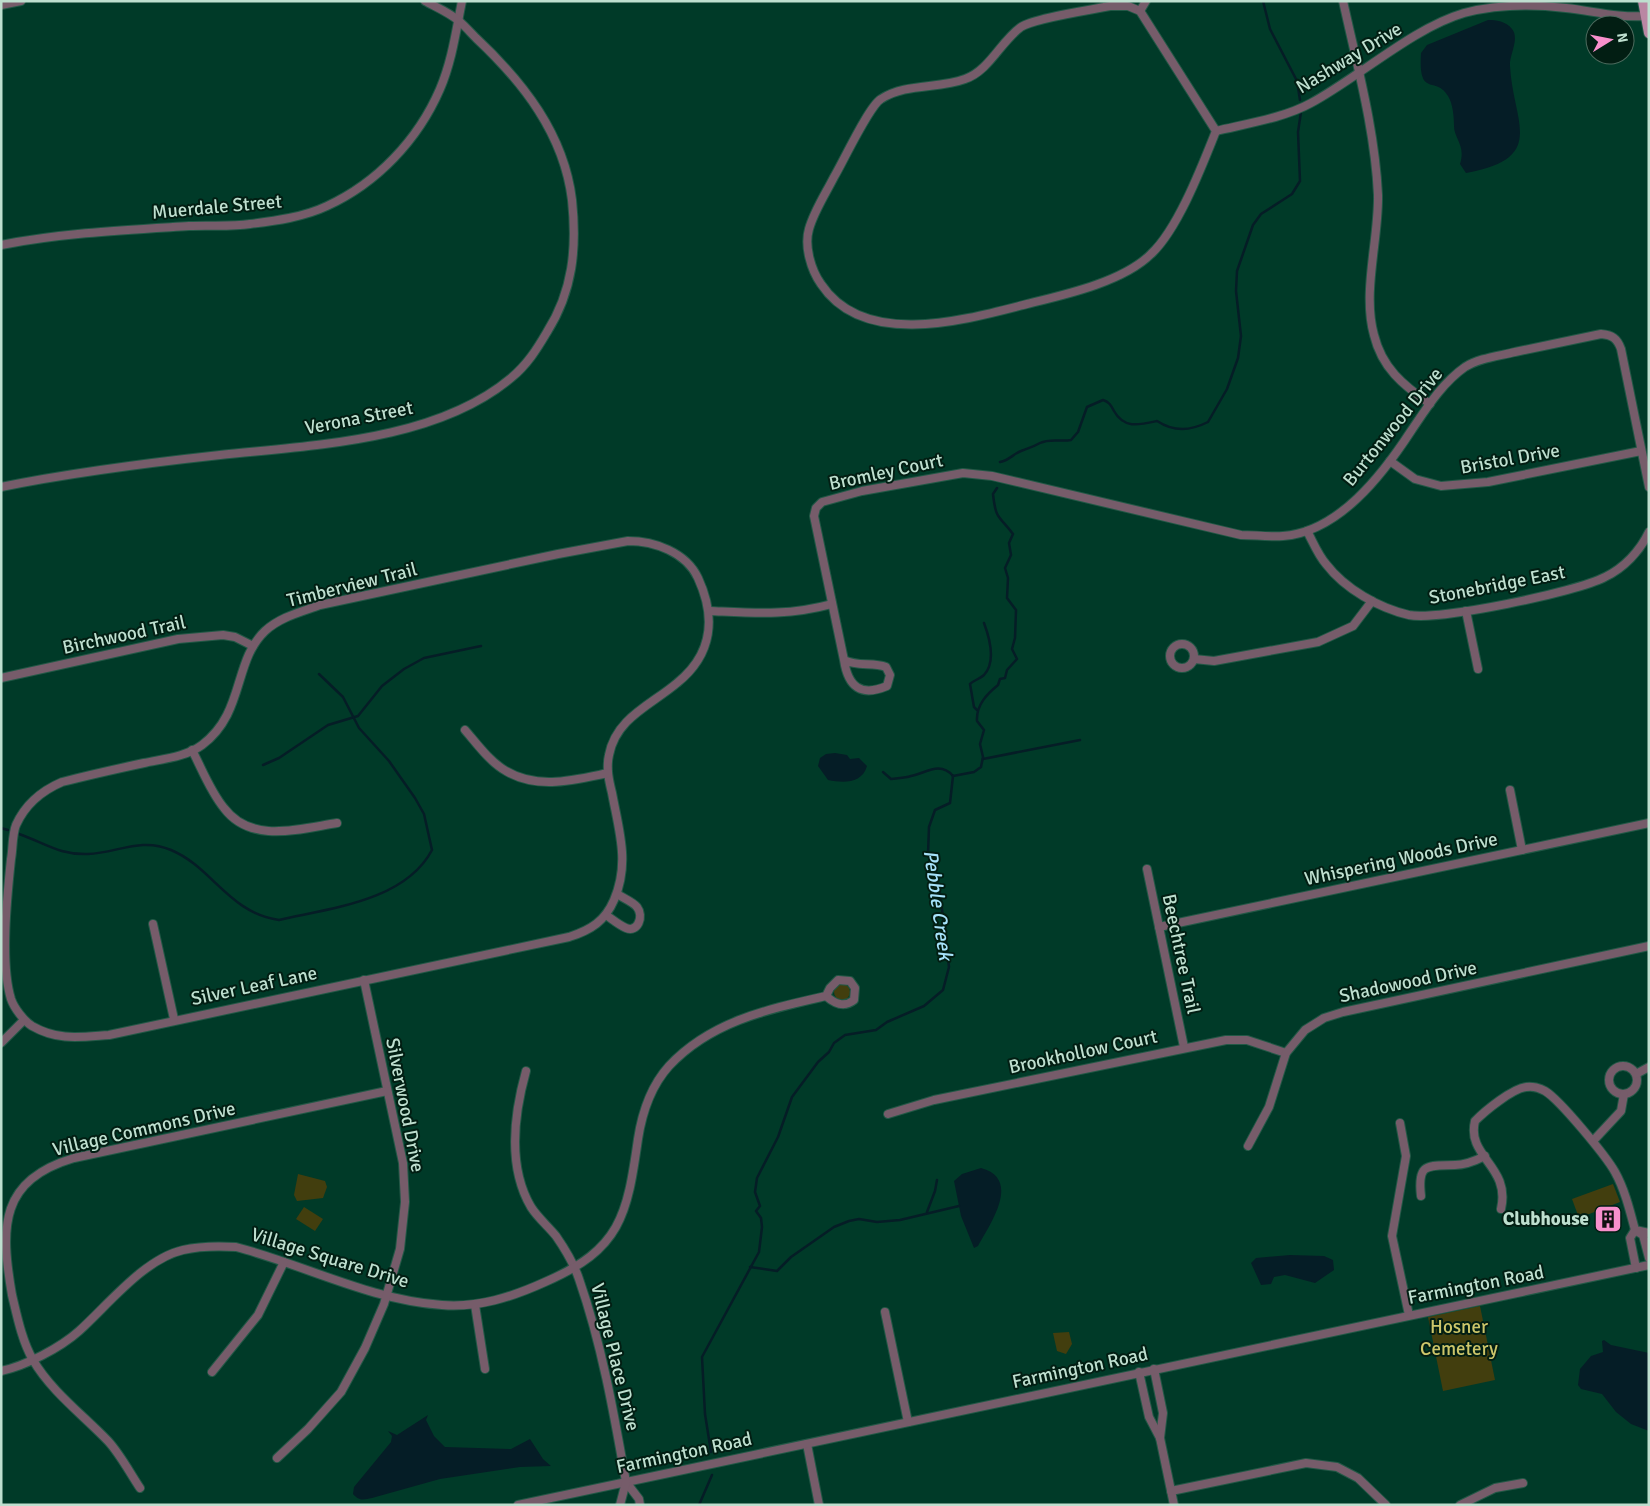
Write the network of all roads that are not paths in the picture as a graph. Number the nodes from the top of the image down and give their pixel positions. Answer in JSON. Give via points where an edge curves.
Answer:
{"nodes":[{"id":1,"x":21,"y":1,"type":"edge"},
{"id":2,"x":425,"y":1,"type":"edge"},
{"id":3,"x":462,"y":1,"type":"edge"},
{"id":4,"x":1146,"y":1,"type":"edge"},
{"id":5,"x":1343,"y":1,"type":"edge"},
{"id":6,"x":1,"y":5,"type":"edge"},
{"id":7,"x":1645,"y":10,"type":"edge"},
{"id":8,"x":1140,"y":11,"type":"junction"},
{"id":9,"x":458,"y":20,"type":"junction"},
{"id":10,"x":1648,"y":30,"type":"edge"},
{"id":11,"x":1359,"y":74,"type":"junction"},
{"id":12,"x":1216,"y":131,"type":"junction"},
{"id":13,"x":1,"y":245,"type":"edge"},
{"id":14,"x":1430,"y":404,"type":"junction"},
{"id":15,"x":1641,"y":450,"type":"junction"},
{"id":16,"x":1390,"y":461,"type":"junction"},
{"id":17,"x":1000,"y":478,"type":"joint"},
{"id":18,"x":1,"y":487,"type":"edge"},
{"id":19,"x":1649,"y":487,"type":"edge"},
{"id":20,"x":1307,"y":531,"type":"junction"},
{"id":21,"x":1649,"y":533,"type":"edge"},
{"id":22,"x":1640,"y":546,"type":"junction"},
{"id":23,"x":1649,"y":549,"type":"edge"},
{"id":24,"x":1372,"y":601,"type":"junction"},
{"id":25,"x":832,"y":604,"type":"junction"},
{"id":26,"x":710,"y":611,"type":"junction"},
{"id":27,"x":1466,"y":611,"type":"junction"},
{"id":28,"x":253,"y":646,"type":"junction"},
{"id":29,"x":1194,"y":659,"type":"dead end"},
{"id":30,"x":844,"y":660,"type":"junction"},
{"id":31,"x":1478,"y":669,"type":"dead end"},
{"id":32,"x":1,"y":678,"type":"edge"},
{"id":33,"x":465,"y":730,"type":"dead end"},
{"id":34,"x":192,"y":750,"type":"junction"},
{"id":35,"x":608,"y":773,"type":"junction"},
{"id":36,"x":1510,"y":790,"type":"dead end"},
{"id":37,"x":337,"y":823,"type":"dead end"},
{"id":38,"x":1649,"y":823,"type":"edge"},
{"id":39,"x":1522,"y":850,"type":"junction"},
{"id":40,"x":1147,"y":869,"type":"dead end"},
{"id":41,"x":617,"y":894,"type":"junction"},
{"id":42,"x":4,"y":902,"type":"edge"},
{"id":43,"x":606,"y":915,"type":"junction"},
{"id":44,"x":153,"y":924,"type":"dead end"},
{"id":45,"x":1159,"y":927,"type":"junction"},
{"id":46,"x":1649,"y":946,"type":"edge"},
{"id":47,"x":364,"y":980,"type":"junction"},
{"id":48,"x":826,"y":996,"type":"dead end"},
{"id":49,"x":24,"y":1020,"type":"junction"},
{"id":50,"x":174,"y":1020,"type":"junction"},
{"id":51,"x":1,"y":1044,"type":"edge"},
{"id":52,"x":1184,"y":1046,"type":"junction"},
{"id":53,"x":1286,"y":1053,"type":"junction"},
{"id":54,"x":1649,"y":1067,"type":"edge"},
{"id":55,"x":526,"y":1071,"type":"dead end"},
{"id":56,"x":1636,"y":1074,"type":"junction"},
{"id":57,"x":387,"y":1091,"type":"junction"},
{"id":58,"x":1624,"y":1094,"type":"junction"},
{"id":59,"x":888,"y":1114,"type":"dead end"},
{"id":60,"x":1400,"y":1123,"type":"dead end"},
{"id":61,"x":1593,"y":1141,"type":"junction"},
{"id":62,"x":1248,"y":1146,"type":"dead end"},
{"id":63,"x":1484,"y":1156,"type":"junction"},
{"id":64,"x":1421,"y":1196,"type":"dead end"},
{"id":65,"x":1502,"y":1209,"type":"dead end"},
{"id":66,"x":1635,"y":1230,"type":"junction"},
{"id":67,"x":1649,"y":1233,"type":"edge"},
{"id":68,"x":1649,"y":1258,"type":"edge"},
{"id":69,"x":284,"y":1262,"type":"junction"},
{"id":70,"x":1649,"y":1265,"type":"edge"},
{"id":71,"x":1636,"y":1268,"type":"junction"},
{"id":72,"x":576,"y":1269,"type":"junction"},
{"id":73,"x":387,"y":1296,"type":"junction"},
{"id":74,"x":475,"y":1305,"type":"junction"},
{"id":75,"x":885,"y":1312,"type":"dead end"},
{"id":76,"x":1408,"y":1315,"type":"junction"},
{"id":77,"x":32,"y":1359,"type":"junction"},
{"id":78,"x":485,"y":1369,"type":"dead end"},
{"id":79,"x":1154,"y":1369,"type":"junction"},
{"id":80,"x":1,"y":1371,"type":"edge"},
{"id":81,"x":212,"y":1372,"type":"dead end"},
{"id":82,"x":1139,"y":1372,"type":"junction"},
{"id":83,"x":908,"y":1422,"type":"junction"},
{"id":84,"x":1160,"y":1438,"type":"junction"},
{"id":85,"x":807,"y":1444,"type":"junction"},
{"id":86,"x":277,"y":1458,"type":"dead end"},
{"id":87,"x":626,"y":1482,"type":"junction"},
{"id":88,"x":1523,"y":1483,"type":"dead end"},
{"id":89,"x":140,"y":1488,"type":"dead end"},
{"id":90,"x":1171,"y":1491,"type":"junction"},
{"id":91,"x":619,"y":1504,"type":"edge"},
{"id":92,"x":518,"y":1505,"type":"edge"},
{"id":93,"x":640,"y":1505,"type":"edge"},
{"id":94,"x":819,"y":1505,"type":"edge"},
{"id":95,"x":1174,"y":1505,"type":"edge"},
{"id":96,"x":1386,"y":1505,"type":"edge"},
{"id":97,"x":1460,"y":1505,"type":"edge"}],
"edges":[{"from":1,"to":6,"type":"street"},
{"from":2,"to":9,"type":"street","name":"Verona Street"},
{"from":3,"to":9,"type":"street","name":"Muerdale Street"},
{"from":4,"to":8,"type":"street"},
{"from":5,"to":11,"type":"street"},
{"from":7,"to":10,"type":"main road"},
{"from":7,"to":11,"type":"street","name":"Nashway Drive","via":[[1629,17],[1520,4],[1464,13],[1433,25]]},
{"from":8,"to":12,"type":"street"},
{"from":8,"to":12,"type":"street","via":[[1128,6],[1110,6],[1024,25],[1008,37],[978,72],[965,79],[901,90],[879,99],[858,131],[808,231],[809,254],[815,276],[829,297],[846,311],[900,324],[977,316],[1087,289],[1123,273],[1151,255],[1176,219]]},
{"from":9,"to":13,"type":"street","name":"Muerdale Street","via":[[440,89],[425,118],[402,150],[362,187],[326,207],[247,225],[85,233]]},
{"from":9,"to":18,"type":"street","name":"Verona Street","via":[[522,85],[560,153],[571,192],[575,224],[573,264],[559,313],[534,355],[511,378],[472,404],[391,432],[317,445],[109,468]]},
{"from":11,"to":12,"type":"street","name":"Nashway Drive","via":[[1309,105]]},
{"from":11,"to":14,"type":"street","via":[[1375,156],[1378,197],[1370,292],[1373,334],[1382,356],[1401,383]]},
{"from":14,"to":15,"type":"street","name":"Burtonwood Drive","via":[[1450,379],[1485,359],[1601,334],[1610,335],[1618,340],[1621,349]]},
{"from":14,"to":16,"type":"street","name":"Burtonwood Drive"},
{"from":15,"to":16,"type":"street","name":"Bristol Drive","via":[[1488,482],[1441,486],[1415,479]]},
{"from":15,"to":19,"type":"street"},
{"from":16,"to":20,"type":"street","name":"Burtonwood Drive","via":[[1353,502],[1322,525]]},
{"from":17,"to":20,"type":"street","name":"Burtonwood Drive","via":[[1241,535],[1283,536]]},
{"from":17,"to":25,"type":"street","name":"Bromley Court","via":[[963,473],[862,491],[819,504],[814,516]]},
{"from":20,"to":24,"type":"street","name":"Stonebridge East","via":[[1326,564],[1345,583]]},
{"from":21,"to":22,"type":"street","name":"Stonebridge East"},
{"from":22,"to":23,"type":"street"},
{"from":22,"to":27,"type":"street","name":"Stonebridge East","via":[[1630,560],[1605,578]]},
{"from":24,"to":27,"type":"street","name":"Stonebridge East","via":[[1410,615],[1430,617]]},
{"from":24,"to":29,"type":"street","via":[[1353,626],[1318,642],[1214,661]]},
{"from":25,"to":26,"type":"street","via":[[804,612],[776,614]]},
{"from":25,"to":30,"type":"street","name":"Bromley Court"},
{"from":26,"to":28,"type":"street","name":"Timberview Trail","via":[[696,573],[686,562],[660,546],[628,541],[320,605],[282,619],[265,630]]},
{"from":26,"to":35,"type":"street","name":"Silver Leaf Lane","via":[[707,641],[699,656],[678,683],[630,717],[614,740],[608,756]]},
{"from":27,"to":31,"type":"street"},
{"from":28,"to":32,"type":"street","name":"Birchwood Trail","via":[[224,635],[178,639]]},
{"from":28,"to":34,"type":"street","name":"Timberview Trail","via":[[230,713],[212,737]]},
{"from":30,"to":30,"type":"street","name":"Bromley Court","via":[[886,668],[890,675],[887,686],[870,691],[856,687],[848,676]]},
{"from":33,"to":35,"type":"street","via":[[506,771],[534,783]]},
{"from":34,"to":37,"type":"street","via":[[224,810],[248,827],[266,832],[292,831]]},
{"from":34,"to":42,"type":"street","name":"Timberview Trail","via":[[62,782],[28,804],[16,827]]},
{"from":35,"to":41,"type":"street","name":"Silver Leaf Lane","via":[[624,858]]},
{"from":36,"to":39,"type":"street"},
{"from":38,"to":39,"type":"street","name":"Whispering Woods Drive"},
{"from":39,"to":45,"type":"street","name":"Whispering Woods Drive"},
{"from":40,"to":45,"type":"street","name":"Beechtree Trail"},
{"from":41,"to":43,"type":"street","name":"Silver Leaf Lane"},
{"from":41,"to":43,"type":"street","via":[[636,906],[640,922],[627,929]]},
{"from":42,"to":49,"type":"street","via":[[6,967],[12,1000]]},
{"from":43,"to":47,"type":"street","name":"Silver Leaf Lane","via":[[598,925],[570,936]]},
{"from":44,"to":50,"type":"street"},
{"from":45,"to":52,"type":"street","name":"Beechtree Trail"},
{"from":46,"to":53,"type":"street","name":"Shadowood Drive","via":[[1333,1014],[1305,1030]]},
{"from":47,"to":50,"type":"street","name":"Silver Leaf Lane"},
{"from":47,"to":57,"type":"street","name":"Silverwood Drive"},
{"from":48,"to":72,"type":"street","name":"Village Square Drive","via":[[734,1020],[697,1042],[668,1067],[644,1111],[623,1217],[597,1253]]},
{"from":49,"to":50,"type":"street","name":"Silver Leaf Lane","via":[[58,1038],[109,1035]]},
{"from":49,"to":51,"type":"street"},
{"from":52,"to":53,"type":"street","name":"Brookhollow Court","via":[[1236,1039]]},
{"from":52,"to":59,"type":"street","name":"Brookhollow Court","via":[[934,1100]]},
{"from":53,"to":62,"type":"street","name":"Shadowood Drive","via":[[1269,1107]]},
{"from":54,"to":56,"type":"street"},
{"from":55,"to":72,"type":"street","name":"Village Place Drive","via":[[517,1101],[515,1141],[522,1186],[532,1208]]},
{"from":56,"to":58,"type":"street","via":[[1635,1087]]},
{"from":56,"to":58,"type":"street","via":[[1624,1066],[1616,1068],[1610,1075],[1612,1088]]},
{"from":57,"to":73,"type":"street","name":"Silverwood Drive","via":[[403,1163],[405,1202],[400,1249]]},
{"from":57,"to":77,"type":"street","name":"Village Commons Drive","via":[[74,1158],[41,1170],[26,1180],[15,1194],[5,1217],[2,1238],[17,1319]]},
{"from":58,"to":61,"type":"street","via":[[1621,1111]]},
{"from":60,"to":76,"type":"street","via":[[1406,1156],[1392,1236]]},
{"from":61,"to":63,"type":"street","via":[[1546,1092],[1526,1087],[1513,1092],[1475,1120],[1474,1138]]},
{"from":61,"to":66,"type":"street","via":[[1615,1172]]},
{"from":63,"to":64,"type":"street","via":[[1466,1164],[1432,1164],[1420,1178]]},
{"from":63,"to":65,"type":"street","via":[[1502,1184],[1505,1196]]},
{"from":66,"to":67,"type":"street"},
{"from":66,"to":68,"type":"street","via":[[1644,1236]]},
{"from":66,"to":71,"type":"street","via":[[1630,1238]]},
{"from":69,"to":73,"type":"street","name":"Village Square Drive"},
{"from":69,"to":77,"type":"street","name":"Village Square Drive","via":[[236,1247],[182,1250],[146,1269],[77,1333]]},
{"from":69,"to":81,"type":"street","via":[[258,1315]]},
{"from":70,"to":71,"type":"street","name":"Farmington Road"},
{"from":71,"to":76,"type":"street","name":"Farmington Road"},
{"from":72,"to":74,"type":"street","name":"Village Square Drive","via":[[522,1292]]},
{"from":72,"to":87,"type":"street","name":"Village Place Drive","via":[[592,1316]]},
{"from":73,"to":74,"type":"street","name":"Village Square Drive","via":[[442,1305]]},
{"from":73,"to":86,"type":"street","name":"Silverwood Drive","via":[[365,1348],[341,1392]]},
{"from":74,"to":78,"type":"street"},
{"from":75,"to":83,"type":"street"},
{"from":76,"to":79,"type":"street","name":"Farmington Road"},
{"from":77,"to":80,"type":"street","name":"Village Square Drive"},
{"from":77,"to":89,"type":"street","name":"Village Commons Drive","via":[[64,1399],[109,1443]]},
{"from":79,"to":82,"type":"street","name":"Farmington Road"},
{"from":79,"to":84,"type":"street","via":[[1163,1413]]},
{"from":82,"to":83,"type":"street","name":"Farmington Road"},
{"from":82,"to":84,"type":"street","via":[[1150,1417]]},
{"from":83,"to":85,"type":"street","name":"Farmington Road"},
{"from":84,"to":90,"type":"street"},
{"from":85,"to":87,"type":"street","name":"Farmington Road"},
{"from":85,"to":94,"type":"street"},
{"from":87,"to":91,"type":"street"},
{"from":87,"to":92,"type":"street","name":"Farmington Road"},
{"from":87,"to":93,"type":"street"},
{"from":88,"to":97,"type":"street","via":[[1495,1488]]},
{"from":90,"to":95,"type":"street"},
{"from":90,"to":96,"type":"street","via":[[1306,1463],[1337,1467],[1358,1478]]}]}
